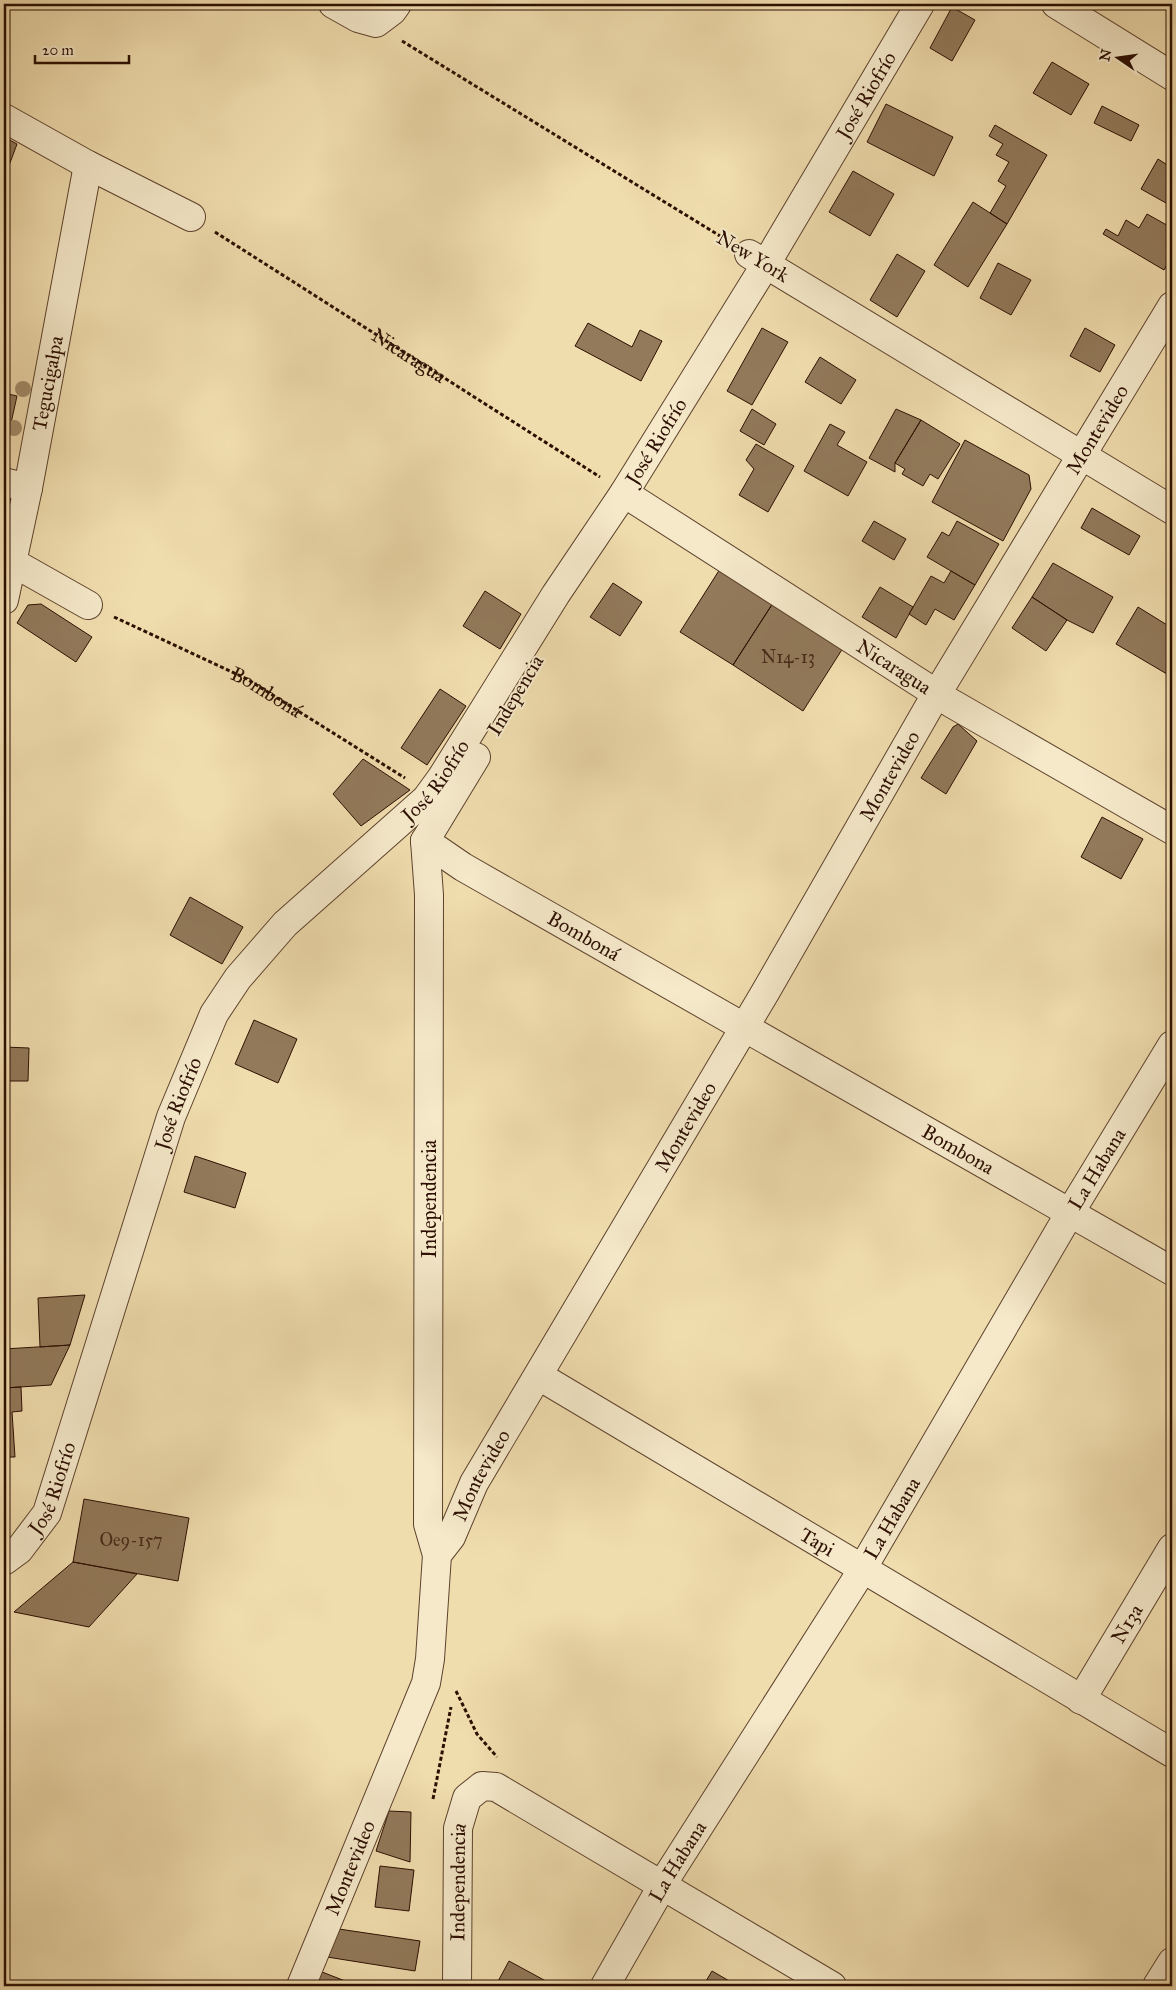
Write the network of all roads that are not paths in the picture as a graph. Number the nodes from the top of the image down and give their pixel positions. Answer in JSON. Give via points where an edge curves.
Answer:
{"nodes":[{"id":1,"x":333,"y":4,"type":"edge"},
{"id":2,"x":397,"y":4,"type":"edge"},
{"id":3,"x":920,"y":4,"type":"edge"},
{"id":4,"x":1056,"y":4,"type":"edge"},
{"id":5,"x":1172,"y":76,"type":"edge"},
{"id":6,"x":4,"y":118,"type":"edge"},
{"id":7,"x":88,"y":165,"type":"junction"},
{"id":8,"x":200,"y":223,"type":"road end"},
{"id":9,"x":758,"y":259,"type":"junction"},
{"id":10,"x":1172,"y":306,"type":"edge"},
{"id":11,"x":1083,"y":455,"type":"junction"},
{"id":12,"x":16,"y":485,"type":"edge"},
{"id":13,"x":624,"y":493,"type":"junction"},
{"id":14,"x":1172,"y":510,"type":"edge"},
{"id":15,"x":12,"y":562,"type":"junction"},
{"id":16,"x":556,"y":594,"type":"junction"},
{"id":17,"x":4,"y":600,"type":"edge"},
{"id":18,"x":99,"y":610,"type":"road end"},
{"id":19,"x":938,"y":693,"type":"junction"},
{"id":20,"x":1172,"y":830,"type":"edge"},
{"id":21,"x":425,"y":842,"type":"junction"},
{"id":22,"x":744,"y":1028,"type":"junction"},
{"id":23,"x":1172,"y":1045,"type":"edge"},
{"id":24,"x":1071,"y":1211,"type":"junction"},
{"id":25,"x":1172,"y":1271,"type":"edge"},
{"id":26,"x":539,"y":1376,"type":"junction"},
{"id":27,"x":1172,"y":1548,"type":"edge"},
{"id":28,"x":436,"y":1555,"type":"junction"},
{"id":29,"x":4,"y":1561,"type":"edge"},
{"id":30,"x":862,"y":1570,"type":"junction"},
{"id":31,"x":1081,"y":1700,"type":"junction"},
{"id":32,"x":1172,"y":1753,"type":"edge"},
{"id":33,"x":662,"y":1885,"type":"junction"},
{"id":34,"x":1172,"y":1962,"type":"edge"},
{"id":35,"x":301,"y":1986,"type":"edge"},
{"id":36,"x":457,"y":1986,"type":"edge"},
{"id":37,"x":604,"y":1986,"type":"edge"},
{"id":38,"x":832,"y":1986,"type":"edge"},
{"id":39,"x":1157,"y":1986,"type":"edge"}],
"edges":[{"from":1,"to":2,"type":"street","via":[[358,18],[376,23],[392,12]]},
{"from":3,"to":9,"type":"street","name":"José Riofrío"},
{"from":4,"to":5,"type":"street"},
{"from":6,"to":7,"type":"street"},
{"from":7,"to":8,"type":"street"},
{"from":7,"to":12,"type":"street","name":"Tegucigalpa"},
{"from":9,"to":11,"type":"street","name":"New York"},
{"from":9,"to":13,"type":"street","name":"José Riofrío"},
{"from":10,"to":11,"type":"street","name":"Montevideo"},
{"from":11,"to":14,"type":"street","name":"New York"},
{"from":11,"to":19,"type":"street","name":"Montevideo"},
{"from":12,"to":15,"type":"street","name":"Tegucigalpa"},
{"from":13,"to":16,"type":"street","name":"José Riofrío"},
{"from":13,"to":19,"type":"street","name":"Nicaragua"},
{"from":15,"to":17,"type":"street","name":"Tegucigalpa"},
{"from":15,"to":18,"type":"street"},
{"from":16,"to":21,"type":"street","name":"Indepencia","via":[[557,617],[552,634]]},
{"from":16,"to":29,"type":"street","name":"José Riofrío","via":[[426,799],[285,924],[238,978],[214,1014],[171,1117],[47,1513],[19,1550]]},
{"from":19,"to":20,"type":"street","name":"Nicaragua"},
{"from":19,"to":22,"type":"street","name":"Montevideo"},
{"from":21,"to":22,"type":"street","name":"Bomboná"},
{"from":21,"to":28,"type":"street","name":"Independencia","via":[[430,895],[428,1524]]},
{"from":22,"to":24,"type":"street","name":"Bombona"},
{"from":22,"to":26,"type":"street","name":"Montevideo"},
{"from":23,"to":24,"type":"street","name":"La Habana"},
{"from":24,"to":25,"type":"street","name":"Bombona"},
{"from":24,"to":30,"type":"street","name":"La Habana"},
{"from":26,"to":28,"type":"street","name":"Montevideo","via":[[474,1483],[451,1537]]},
{"from":26,"to":30,"type":"street","name":"Tapi"},
{"from":27,"to":31,"type":"street","name":"N13a"},
{"from":28,"to":35,"type":"street","name":"Montevideo","via":[[426,1683]]},
{"from":30,"to":31,"type":"street","name":"Tapi"},
{"from":30,"to":33,"type":"street","name":"La Habana"},
{"from":31,"to":32,"type":"street","name":"Tapi"},
{"from":33,"to":36,"type":"street","name":"Independencia","via":[[496,1787],[482,1786],[467,1798],[458,1828]]},
{"from":33,"to":37,"type":"street","name":"La Habana"},
{"from":33,"to":38,"type":"street"},
{"from":34,"to":39,"type":"street"}]}
